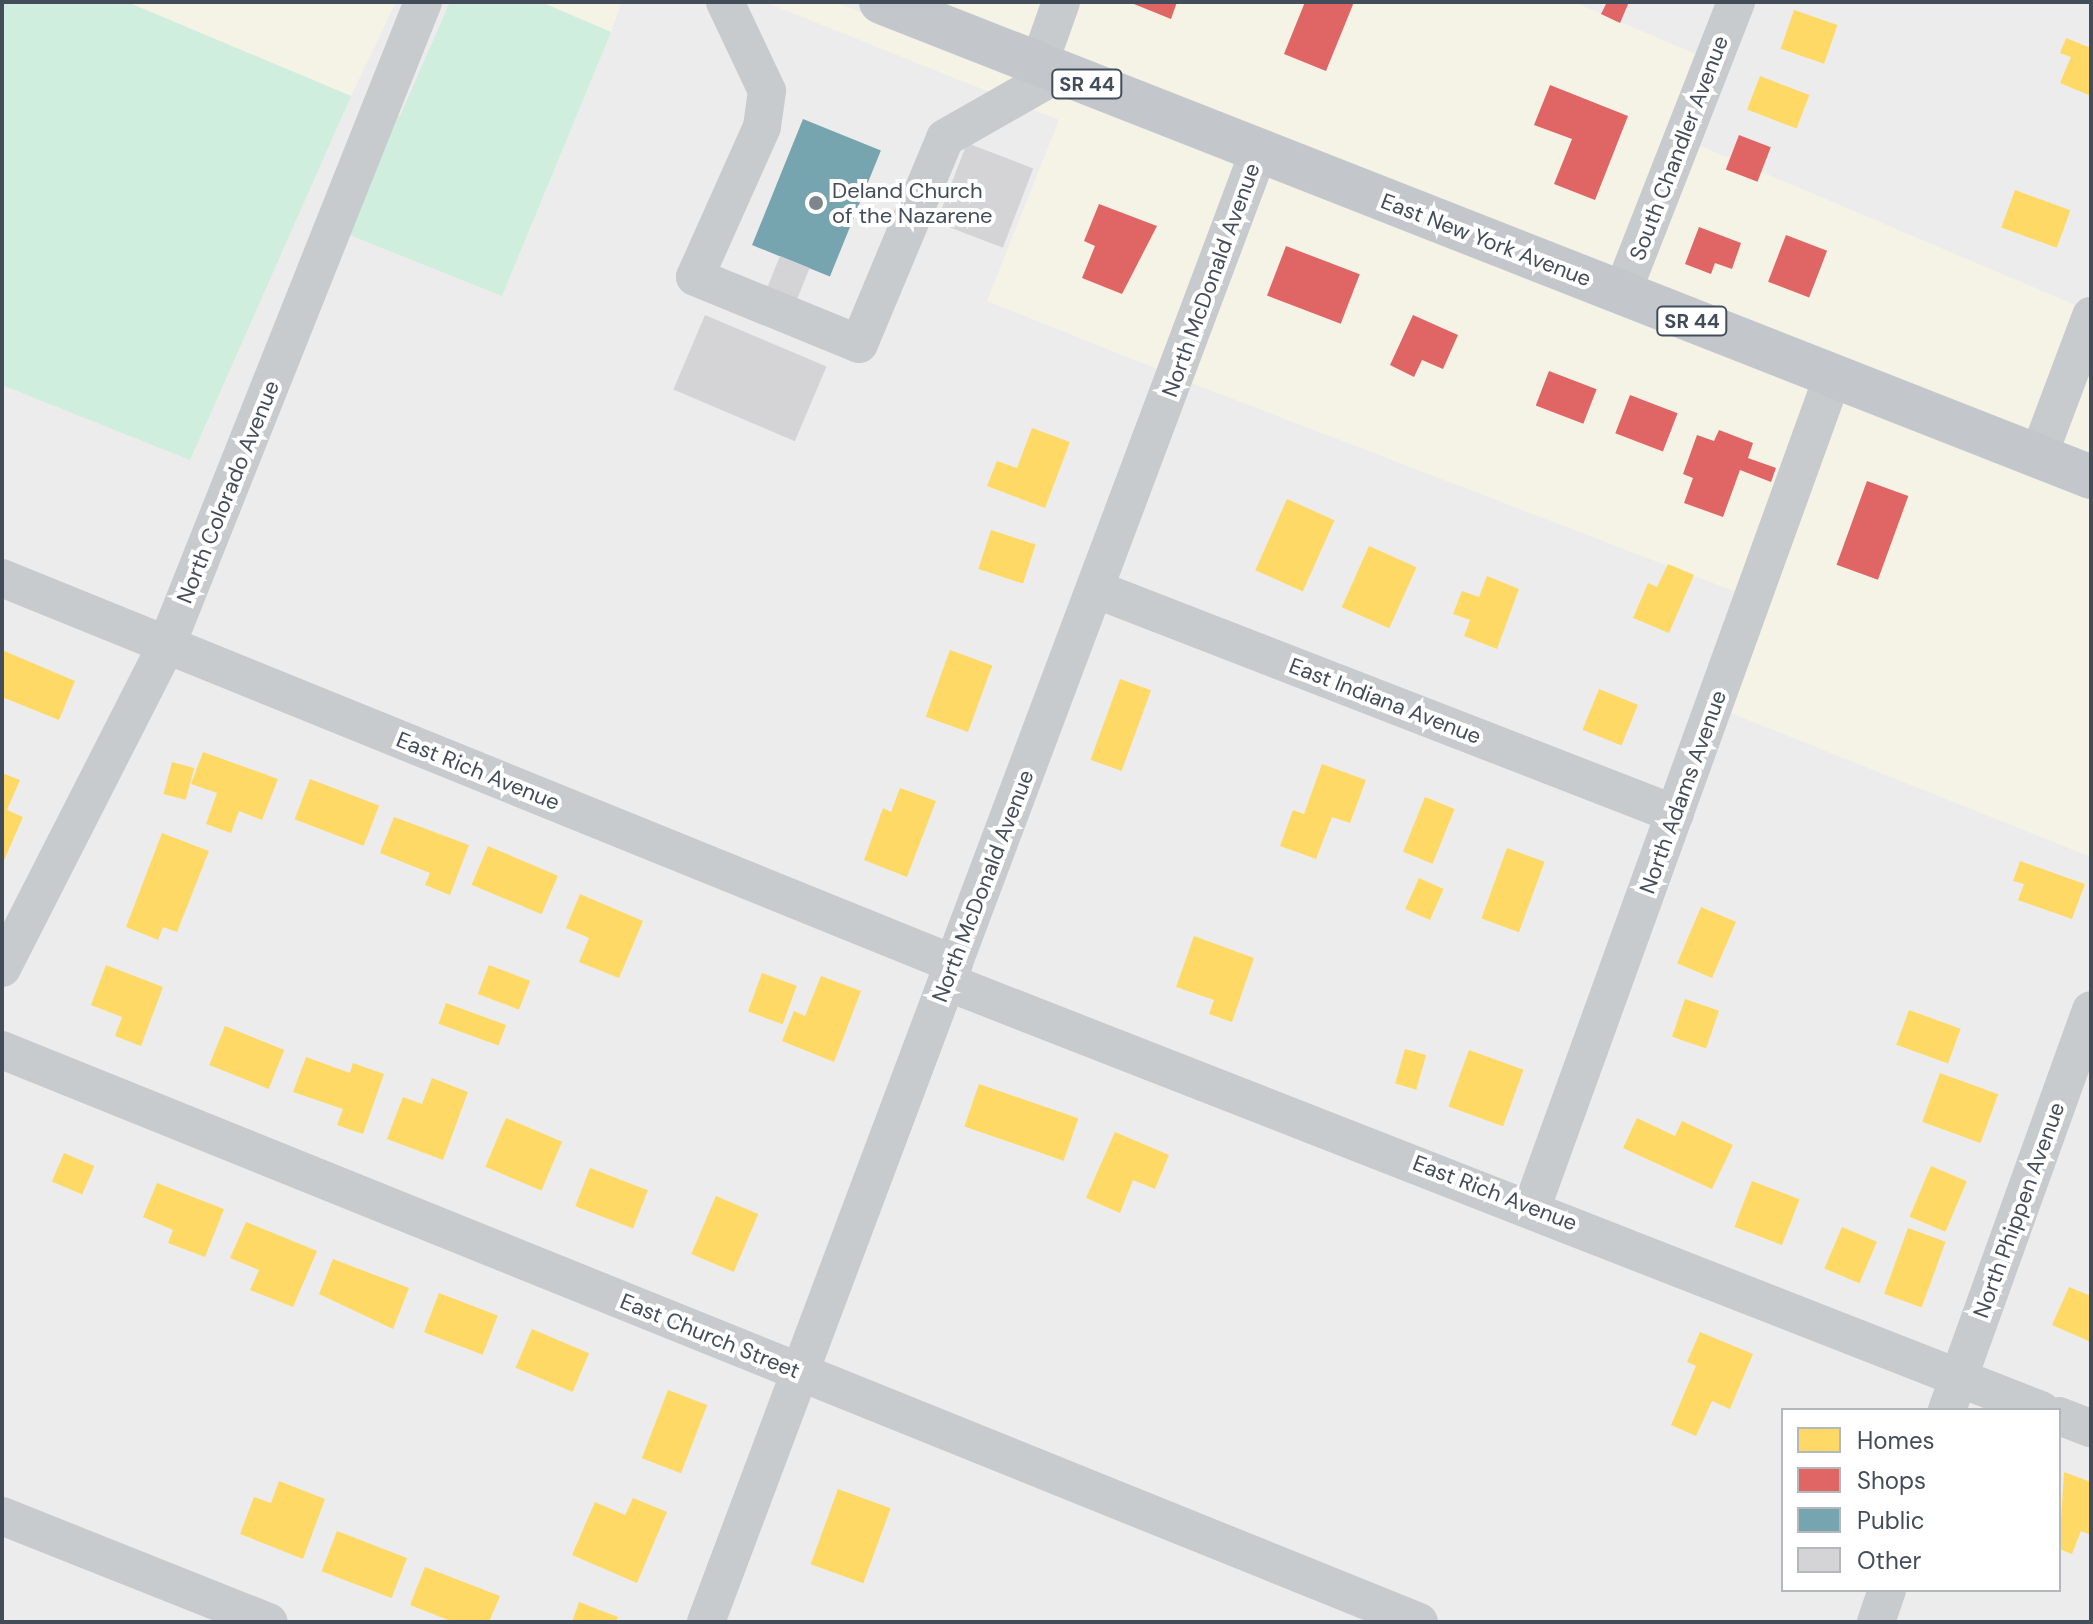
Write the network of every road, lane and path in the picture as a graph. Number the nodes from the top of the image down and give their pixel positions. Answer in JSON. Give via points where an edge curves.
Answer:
{"nodes":[{"id":1,"x":423,"y":2,"type":"edge"},
{"id":2,"x":725,"y":2,"type":"edge"},
{"id":3,"x":881,"y":2,"type":"edge"},
{"id":4,"x":1061,"y":2,"type":"edge"},
{"id":5,"x":1736,"y":2,"type":"edge"},
{"id":6,"x":1049,"y":68,"type":"junction"},
{"id":7,"x":1259,"y":151,"type":"junction"},
{"id":8,"x":1622,"y":293,"type":"junction"},
{"id":9,"x":2091,"y":316,"type":"edge"},
{"id":10,"x":1833,"y":376,"type":"junction"},
{"id":11,"x":2038,"y":457,"type":"junction"},
{"id":12,"x":2091,"y":477,"type":"edge"},
{"id":13,"x":2,"y":578,"type":"edge"},
{"id":14,"x":1095,"y":589,"type":"junction"},
{"id":15,"x":167,"y":644,"type":"junction"},
{"id":16,"x":1675,"y":814,"type":"junction"},
{"id":17,"x":2,"y":968,"type":"edge"},
{"id":18,"x":950,"y":973,"type":"junction"},
{"id":19,"x":2091,"y":1010,"type":"edge"},
{"id":20,"x":2,"y":1050,"type":"edge"},
{"id":21,"x":1532,"y":1207,"type":"junction"},
{"id":22,"x":800,"y":1372,"type":"junction"},
{"id":23,"x":1952,"y":1395,"type":"edge"},
{"id":24,"x":2029,"y":1408,"type":"edge"},
{"id":25,"x":2061,"y":1417,"type":"edge"},
{"id":26,"x":2091,"y":1428,"type":"edge"},
{"id":27,"x":2,"y":1516,"type":"edge"},
{"id":28,"x":1886,"y":1592,"type":"edge"},
{"id":29,"x":269,"y":1622,"type":"edge"},
{"id":30,"x":706,"y":1622,"type":"edge"},
{"id":31,"x":1419,"y":1622,"type":"edge"},
{"id":32,"x":1876,"y":1622,"type":"edge"}],
"edges":[{"from":1,"to":15,"type":"street","name":"North Colorado Avenue"},
{"from":2,"to":6,"type":"street","via":[[767,91],[762,127],[695,277],[859,344],[945,138]]},
{"from":3,"to":6,"type":"main road","name":"East New York Avenue","number":"SR 44"},
{"from":4,"to":6,"type":"street"},
{"from":5,"to":8,"type":"street","name":"South Chandler Avenue"},
{"from":6,"to":7,"type":"main road","name":"East New York Avenue","number":"SR 44"},
{"from":7,"to":8,"type":"main road","name":"East New York Avenue","number":"SR 44"},
{"from":7,"to":14,"type":"street","name":"North McDonald Avenue"},
{"from":8,"to":10,"type":"main road","name":"East New York Avenue","number":"SR 44"},
{"from":9,"to":11,"type":"street"},
{"from":10,"to":11,"type":"main road","name":"East New York Avenue","number":"SR 44"},
{"from":10,"to":16,"type":"street","name":"North Adams Avenue"},
{"from":11,"to":12,"type":"main road","name":"East New York Avenue","number":"SR 44"},
{"from":13,"to":15,"type":"street","name":"East Rich Avenue"},
{"from":14,"to":16,"type":"street","name":"East Indiana Avenue"},
{"from":14,"to":18,"type":"street","name":"North McDonald Avenue"},
{"from":15,"to":17,"type":"street","name":"North Colorado Avenue"},
{"from":15,"to":18,"type":"street","name":"East Rich Avenue"},
{"from":16,"to":21,"type":"street","name":"North Adams Avenue"},
{"from":18,"to":21,"type":"street","name":"East Rich Avenue"},
{"from":18,"to":22,"type":"street","name":"North McDonald Avenue"},
{"from":19,"to":23,"type":"street","name":"North Phippen Avenue"},
{"from":20,"to":22,"type":"street","name":"East Church Street"},
{"from":21,"to":23,"type":"street","name":"East Rich Avenue"},
{"from":22,"to":30,"type":"street","name":"North McDonald Avenue"},
{"from":22,"to":31,"type":"street","name":"East Church Street"},
{"from":23,"to":24,"type":"street","name":"East Rich Avenue"},
{"from":25,"to":26,"type":"street"},
{"from":27,"to":29,"type":"street"},
{"from":28,"to":32,"type":"street"}]}
